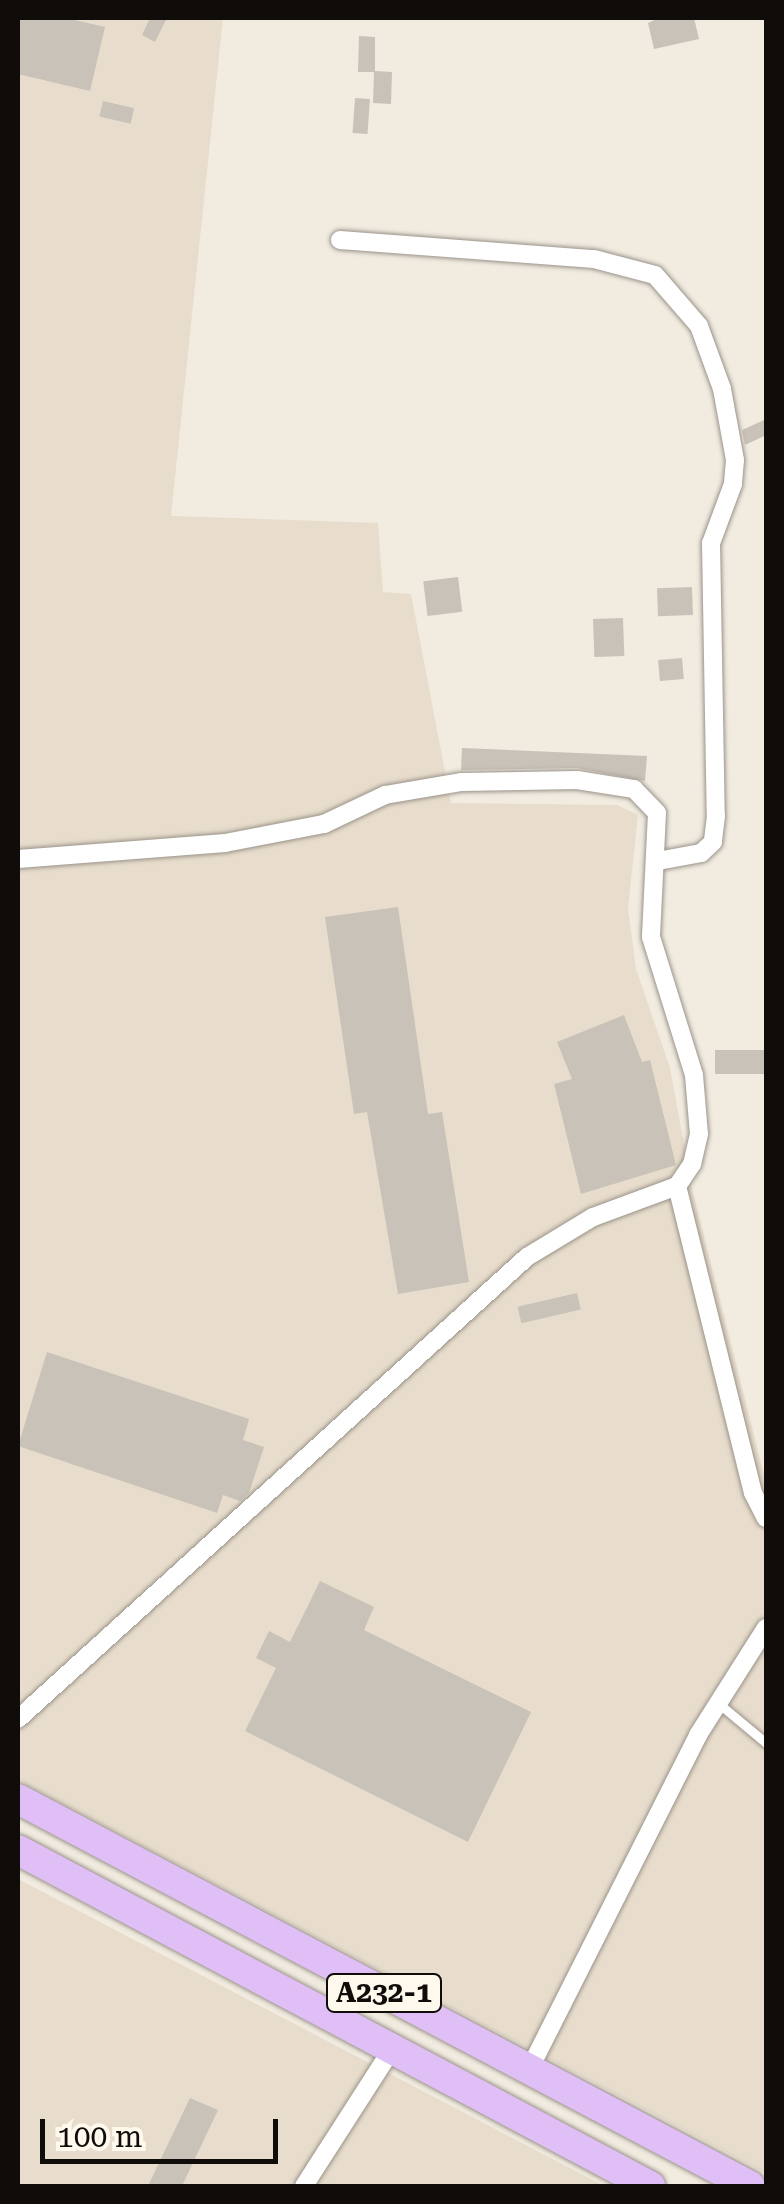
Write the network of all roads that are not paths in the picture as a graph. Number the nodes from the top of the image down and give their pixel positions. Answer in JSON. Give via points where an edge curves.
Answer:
{"nodes":[{"id":1,"x":340,"y":240,"type":"dead end"},
{"id":2,"x":18,"y":859,"type":"edge"},
{"id":3,"x":658,"y":861,"type":"junction"},
{"id":4,"x":676,"y":1186,"type":"junction"},
{"id":5,"x":766,"y":1518,"type":"edge"},
{"id":6,"x":766,"y":1628,"type":"edge"},
{"id":7,"x":718,"y":1703,"type":"junction"},
{"id":8,"x":18,"y":1719,"type":"edge"},
{"id":9,"x":766,"y":1742,"type":"edge"},
{"id":10,"x":18,"y":1799,"type":"edge"},
{"id":11,"x":18,"y":1850,"type":"edge"},
{"id":12,"x":392,"y":2049,"type":"junction"},
{"id":13,"x":530,"y":2070,"type":"junction"},
{"id":14,"x":304,"y":2186,"type":"edge"},
{"id":15,"x":650,"y":2186,"type":"edge"},
{"id":16,"x":750,"y":2186,"type":"edge"}],
"edges":[{"from":1,"to":3,"type":"street","via":[[594,259],[655,275],[699,326],[722,390],[735,460],[734,484],[711,543],[716,816],[712,842],[701,853]]},
{"from":2,"to":3,"type":"street","via":[[225,843],[324,824],[385,795],[462,782],[577,780],[648,798],[658,814]]},
{"from":3,"to":4,"type":"street","via":[[652,937],[694,1075],[699,1134],[692,1164]]},
{"from":4,"to":5,"type":"street","via":[[753,1493]]},
{"from":4,"to":8,"type":"street","via":[[593,1217],[526,1257]]},
{"from":6,"to":7,"type":"street"},
{"from":7,"to":9,"type":"lane"},
{"from":7,"to":13,"type":"street"},
{"from":10,"to":13,"type":"highway","number":"A232-1"},
{"from":11,"to":12,"type":"highway","number":"A232-1"},
{"from":12,"to":14,"type":"street"},
{"from":12,"to":15,"type":"highway","number":"A232-1"},
{"from":13,"to":16,"type":"highway","number":"A232-1"}]}
